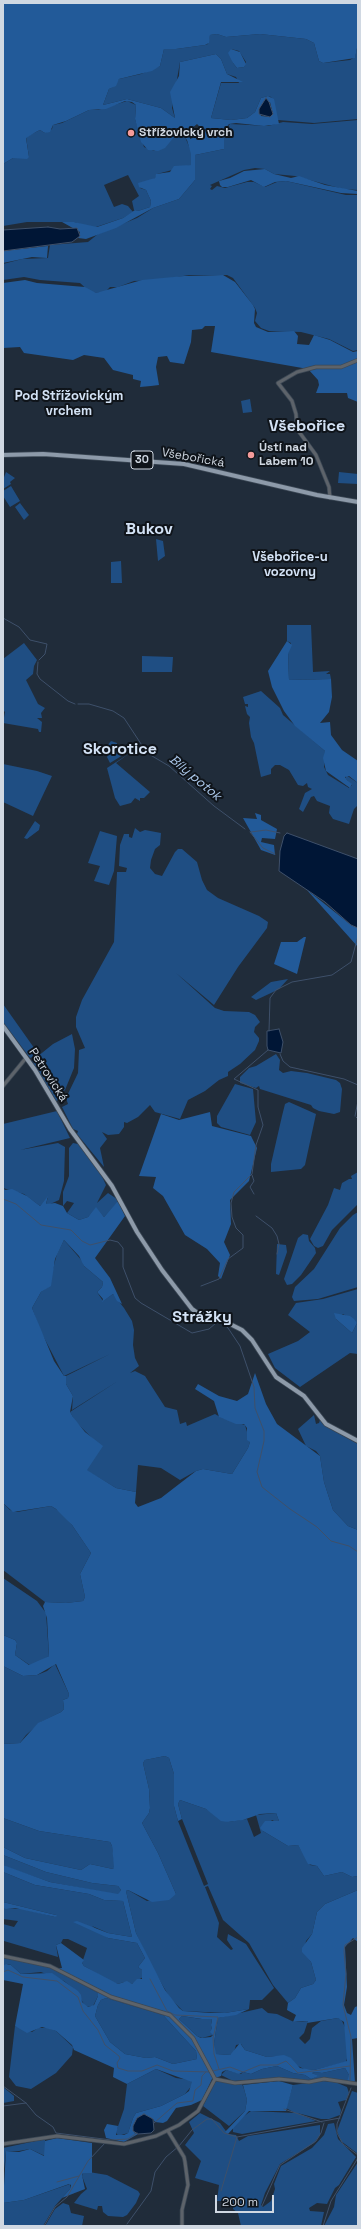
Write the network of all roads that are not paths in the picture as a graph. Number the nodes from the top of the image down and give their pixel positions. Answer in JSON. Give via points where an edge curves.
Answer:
{"nodes":[{"id":1,"x":358,"y":360,"type":"edge"},
{"id":2,"x":3,"y":455,"type":"edge"},
{"id":3,"x":330,"y":498,"type":"junction"},
{"id":4,"x":358,"y":502,"type":"edge"},
{"id":5,"x":3,"y":1026,"type":"edge"},
{"id":6,"x":26,"y":1058,"type":"junction"},
{"id":7,"x":3,"y":1086,"type":"edge"},
{"id":8,"x":358,"y":1440,"type":"edge"},
{"id":9,"x":3,"y":1956,"type":"edge"},
{"id":10,"x":215,"y":2078,"type":"junction"},
{"id":11,"x":358,"y":2084,"type":"edge"},
{"id":12,"x":168,"y":2132,"type":"junction"},
{"id":13,"x":3,"y":2144,"type":"edge"},
{"id":14,"x":182,"y":2226,"type":"edge"}],
"edges":[{"from":1,"to":3,"type":"street","via":[[341,367],[316,367],[297,372],[279,381],[278,385],[292,401],[297,429],[316,455],[329,487]]},
{"from":2,"to":3,"type":"main road","name":"Všebořická","number":"30","via":[[43,454],[184,464]]},
{"from":3,"to":4,"type":"main road","number":"30"},
{"from":5,"to":6,"type":"main road","name":"Petrovická"},
{"from":6,"to":7,"type":"street"},
{"from":6,"to":8,"type":"main road","name":"Petrovická","via":[[75,1136],[112,1186],[137,1232],[162,1270],[194,1311],[242,1330],[252,1340],[276,1377],[302,1394],[326,1424]]},
{"from":9,"to":10,"type":"street","via":[[50,1966],[111,1998],[170,2015],[193,2038]]},
{"from":10,"to":11,"type":"street","via":[[235,2083],[279,2079],[309,2082],[324,2079]]},
{"from":10,"to":12,"type":"street","via":[[198,2111]]},
{"from":12,"to":13,"type":"street","via":[[124,2144],[57,2136]]},
{"from":12,"to":14,"type":"street","via":[[178,2151],[184,2156],[185,2162],[188,2186],[182,2210]]}]}
